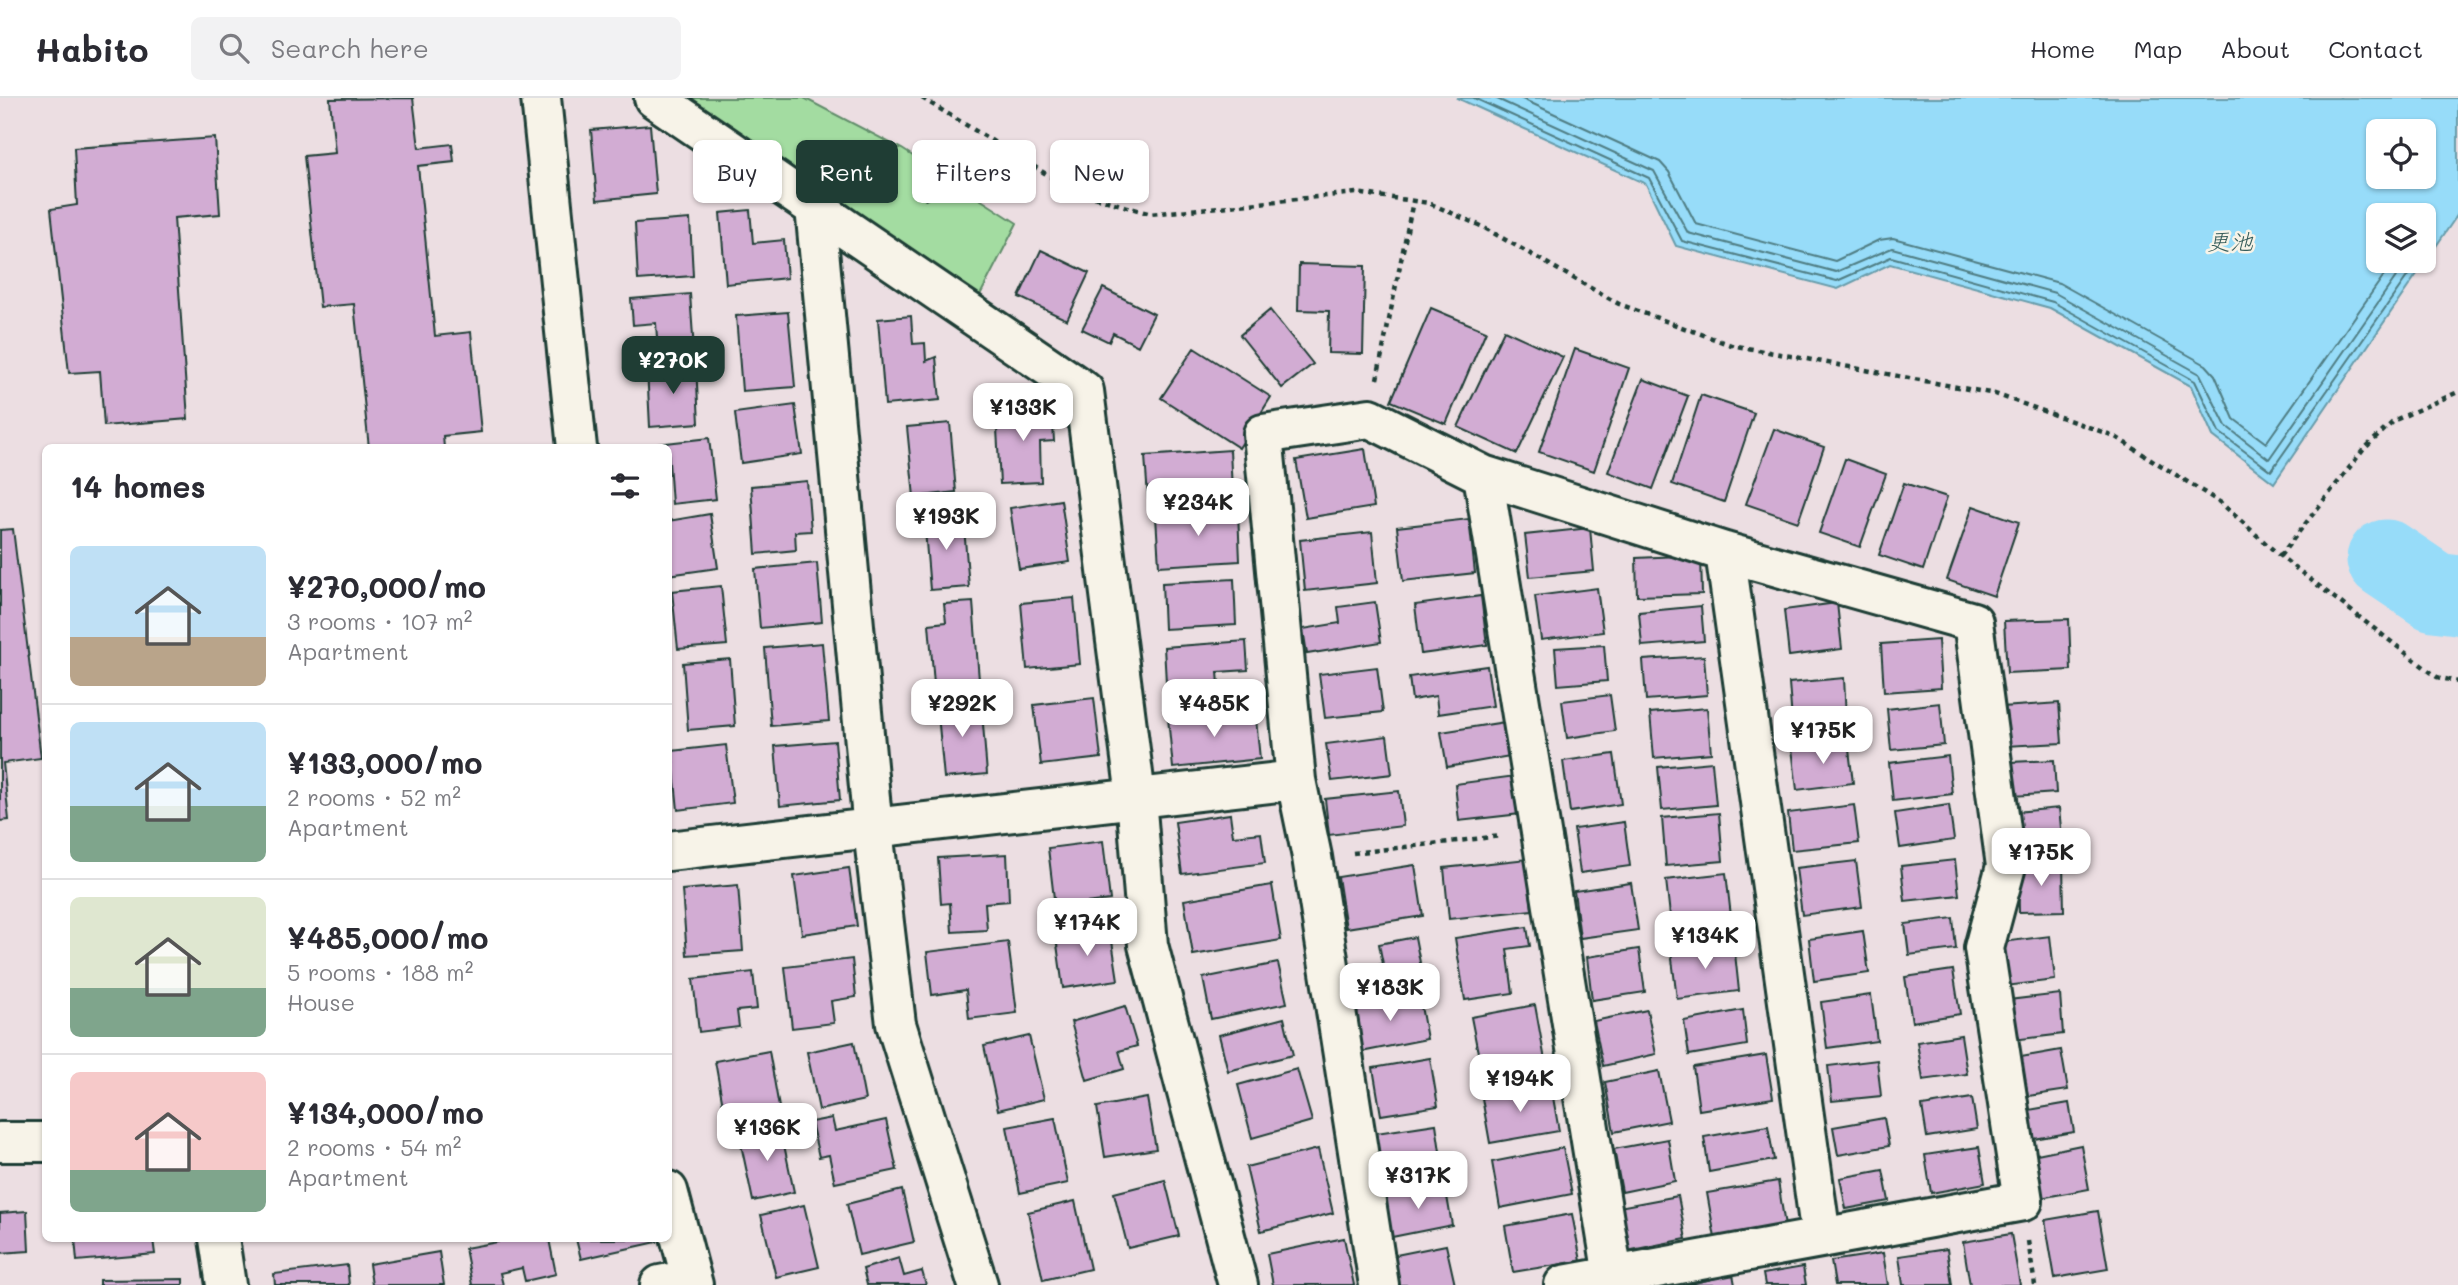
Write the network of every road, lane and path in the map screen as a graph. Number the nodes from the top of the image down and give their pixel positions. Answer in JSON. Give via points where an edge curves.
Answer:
{"nodes":[{"id":1,"x":541,"y":98,"type":"edge"},
{"id":2,"x":654,"y":98,"type":"edge"},
{"id":3,"x":922,"y":98,"type":"edge"},
{"id":4,"x":991,"y":140,"type":"edge"},
{"id":5,"x":1036,"y":168,"type":"edge"},
{"id":6,"x":1413,"y":201,"type":"junction"},
{"id":7,"x":815,"y":207,"type":"junction"},
{"id":8,"x":2458,"y":392,"type":"edge"},
{"id":9,"x":1370,"y":418,"type":"junction"},
{"id":10,"x":577,"y":444,"type":"edge"},
{"id":11,"x":1483,"y":475,"type":"junction"},
{"id":12,"x":1725,"y":552,"type":"junction"},
{"id":13,"x":2280,"y":556,"type":"junction"},
{"id":14,"x":2458,"y":682,"type":"edge"},
{"id":15,"x":1296,"y":780,"type":"junction"},
{"id":16,"x":1136,"y":797,"type":"junction"},
{"id":17,"x":873,"y":830,"type":"junction"},
{"id":18,"x":1540,"y":832,"type":"junction"},
{"id":19,"x":672,"y":851,"type":"edge"},
{"id":20,"x":1312,"y":857,"type":"junction"},
{"id":21,"x":0,"y":1142,"type":"edge"},
{"id":22,"x":42,"y":1142,"type":"edge"},
{"id":23,"x":672,"y":1219,"type":"edge"},
{"id":24,"x":1821,"y":1237,"type":"junction"},
{"id":25,"x":219,"y":1242,"type":"edge"},
{"id":26,"x":1613,"y":1276,"type":"junction"},
{"id":27,"x":681,"y":1283,"type":"edge"},
{"id":28,"x":226,"y":1285,"type":"edge"},
{"id":29,"x":978,"y":1285,"type":"edge"},
{"id":30,"x":1238,"y":1285,"type":"edge"},
{"id":31,"x":1379,"y":1285,"type":"edge"},
{"id":32,"x":1564,"y":1285,"type":"edge"}],
"edges":[{"from":1,"to":10,"type":"street"},
{"from":2,"to":7,"type":"street"},
{"from":3,"to":4,"type":"path"},
{"from":5,"to":6,"type":"path","via":[[1074,191],[1151,214],[1356,193]]},
{"from":6,"to":9,"type":"path"},
{"from":6,"to":13,"type":"path","via":[[1429,203],[1481,226],[1619,303],[1731,345],[1995,394],[2114,436],[2221,503]]},
{"from":7,"to":16,"type":"street","via":[[1084,391]]},
{"from":7,"to":17,"type":"street"},
{"from":8,"to":13,"type":"path","via":[[2395,421],[2364,449]]},
{"from":9,"to":11,"type":"street"},
{"from":9,"to":15,"type":"street","via":[[1263,434]]},
{"from":11,"to":12,"type":"street"},
{"from":11,"to":18,"type":"street"},
{"from":12,"to":24,"type":"street"},
{"from":12,"to":24,"type":"street","via":[[1973,622],[2006,866],[1984,948],[2022,1201]]},
{"from":13,"to":14,"type":"path","via":[[2437,677]]},
{"from":15,"to":16,"type":"street"},
{"from":15,"to":20,"type":"street"},
{"from":16,"to":17,"type":"street"},
{"from":16,"to":30,"type":"street","via":[[1148,945]]},
{"from":17,"to":19,"type":"street"},
{"from":17,"to":29,"type":"street","via":[[895,1024]]},
{"from":18,"to":20,"type":"path"},
{"from":18,"to":26,"type":"street"},
{"from":20,"to":31,"type":"street"},
{"from":21,"to":22,"type":"street"},
{"from":23,"to":27,"type":"street"},
{"from":24,"to":26,"type":"street"},
{"from":25,"to":28,"type":"street"},
{"from":26,"to":32,"type":"street"}]}
